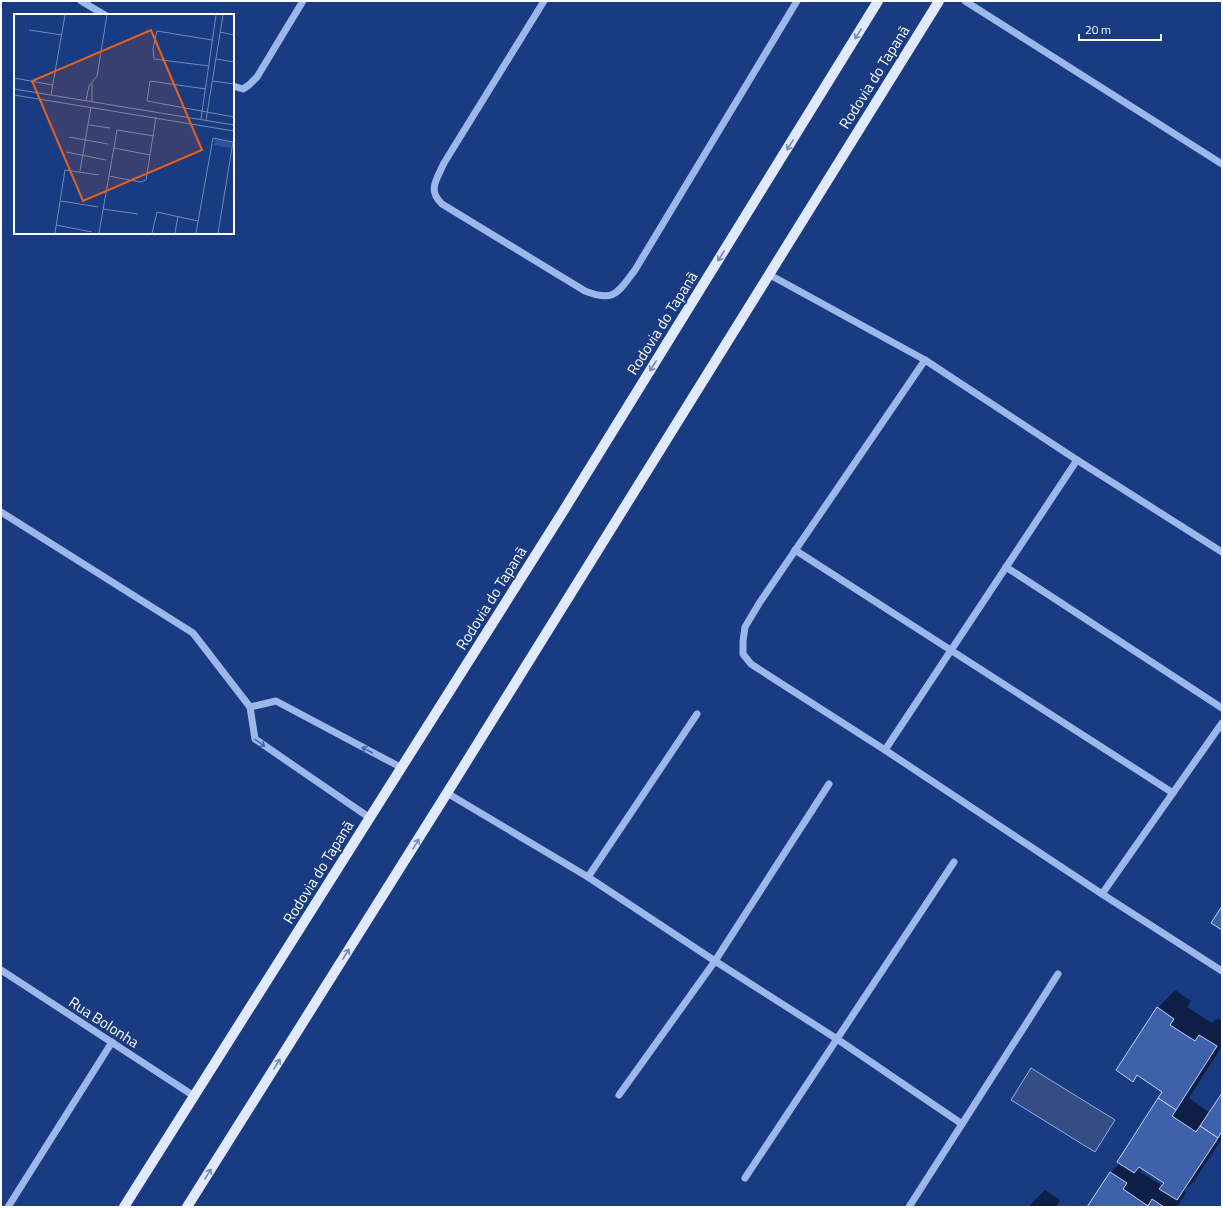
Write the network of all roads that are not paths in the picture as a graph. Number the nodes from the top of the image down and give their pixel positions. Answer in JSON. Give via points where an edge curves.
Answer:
{"nodes":[{"id":1,"x":81,"y":1,"type":"edge"},
{"id":2,"x":303,"y":1,"type":"edge"},
{"id":3,"x":544,"y":1,"type":"edge"},
{"id":4,"x":797,"y":1,"type":"edge"},
{"id":5,"x":878,"y":1,"type":"edge"},
{"id":6,"x":939,"y":1,"type":"edge"},
{"id":7,"x":965,"y":1,"type":"edge"},
{"id":8,"x":103,"y":14,"type":"edge"},
{"id":9,"x":234,"y":86,"type":"edge"},
{"id":10,"x":1222,"y":164,"type":"edge"},
{"id":11,"x":770,"y":275,"type":"junction"},
{"id":12,"x":925,"y":360,"type":"junction"},
{"id":13,"x":1077,"y":460,"type":"junction"},
{"id":14,"x":1,"y":512,"type":"edge"},
{"id":15,"x":795,"y":550,"type":"junction"},
{"id":16,"x":1222,"y":552,"type":"edge"},
{"id":17,"x":1006,"y":566,"type":"junction"},
{"id":18,"x":951,"y":650,"type":"junction"},
{"id":19,"x":250,"y":707,"type":"junction"},
{"id":20,"x":1222,"y":708,"type":"edge"},
{"id":21,"x":697,"y":714,"type":"dead end"},
{"id":22,"x":1222,"y":723,"type":"edge"},
{"id":23,"x":885,"y":750,"type":"junction"},
{"id":24,"x":402,"y":768,"type":"junction"},
{"id":25,"x":828,"y":784,"type":"dead end"},
{"id":26,"x":448,"y":793,"type":"junction"},
{"id":27,"x":1173,"y":793,"type":"junction"},
{"id":28,"x":370,"y":818,"type":"junction"},
{"id":29,"x":954,"y":862,"type":"dead end"},
{"id":30,"x":588,"y":877,"type":"junction"},
{"id":31,"x":1102,"y":894,"type":"junction"},
{"id":32,"x":715,"y":961,"type":"junction"},
{"id":33,"x":1,"y":970,"type":"edge"},
{"id":34,"x":1222,"y":971,"type":"edge"},
{"id":35,"x":1058,"y":974,"type":"dead end"},
{"id":36,"x":837,"y":1039,"type":"junction"},
{"id":37,"x":112,"y":1042,"type":"junction"},
{"id":38,"x":619,"y":1095,"type":"dead end"},
{"id":39,"x":194,"y":1096,"type":"junction"},
{"id":40,"x":962,"y":1124,"type":"junction"},
{"id":41,"x":745,"y":1178,"type":"dead end"},
{"id":42,"x":8,"y":1207,"type":"edge"},
{"id":43,"x":124,"y":1207,"type":"edge"},
{"id":44,"x":187,"y":1207,"type":"edge"},
{"id":45,"x":909,"y":1207,"type":"edge"}],
"edges":[{"from":1,"to":8,"type":"street"},
{"from":2,"to":9,"type":"street","via":[[257,77],[243,89]]},
{"from":3,"to":4,"type":"street","via":[[444,163],[433,191],[442,204],[586,291],[605,297],[614,294],[634,270]]},
{"from":5,"to":24,"type":"main road","name":"Rodovia do Tapanã","one_way":true},
{"from":6,"to":11,"type":"main road","name":"Rodovia do Tapanã"},
{"from":7,"to":10,"type":"street"},
{"from":11,"to":12,"type":"street"},
{"from":11,"to":26,"type":"main road","name":"Rodovia do Tapanã"},
{"from":12,"to":13,"type":"street"},
{"from":12,"to":15,"type":"street"},
{"from":13,"to":16,"type":"street"},
{"from":13,"to":17,"type":"street"},
{"from":14,"to":19,"type":"street","via":[[193,633]]},
{"from":15,"to":18,"type":"street"},
{"from":15,"to":23,"type":"street","via":[[746,627],[743,654],[751,664]]},
{"from":17,"to":18,"type":"street"},
{"from":17,"to":20,"type":"street"},
{"from":18,"to":23,"type":"street"},
{"from":18,"to":27,"type":"street"},
{"from":24,"to":19,"type":"street","one_way":true,"via":[[276,701]]},
{"from":19,"to":28,"type":"street","one_way":true,"via":[[255,739]]},
{"from":21,"to":30,"type":"street"},
{"from":22,"to":27,"type":"street"},
{"from":23,"to":31,"type":"street"},
{"from":24,"to":28,"type":"main road","name":"Rodovia do Tapanã"},
{"from":25,"to":32,"type":"street"},
{"from":26,"to":30,"type":"street"},
{"from":44,"to":26,"type":"main road","name":"Rodovia do Tapanã","one_way":true},
{"from":27,"to":31,"type":"street"},
{"from":28,"to":39,"type":"main road","name":"Rodovia do Tapanã"},
{"from":29,"to":36,"type":"street"},
{"from":30,"to":32,"type":"street"},
{"from":31,"to":34,"type":"street"},
{"from":32,"to":36,"type":"street"},
{"from":32,"to":38,"type":"street"},
{"from":33,"to":37,"type":"street","name":"Rua Bolonha"},
{"from":35,"to":40,"type":"street"},
{"from":36,"to":40,"type":"street"},
{"from":36,"to":41,"type":"street"},
{"from":37,"to":39,"type":"street","name":"Rua Bolonha"},
{"from":37,"to":42,"type":"street"},
{"from":39,"to":43,"type":"main road","name":"Rodovia do Tapanã"},
{"from":40,"to":45,"type":"street"}]}
